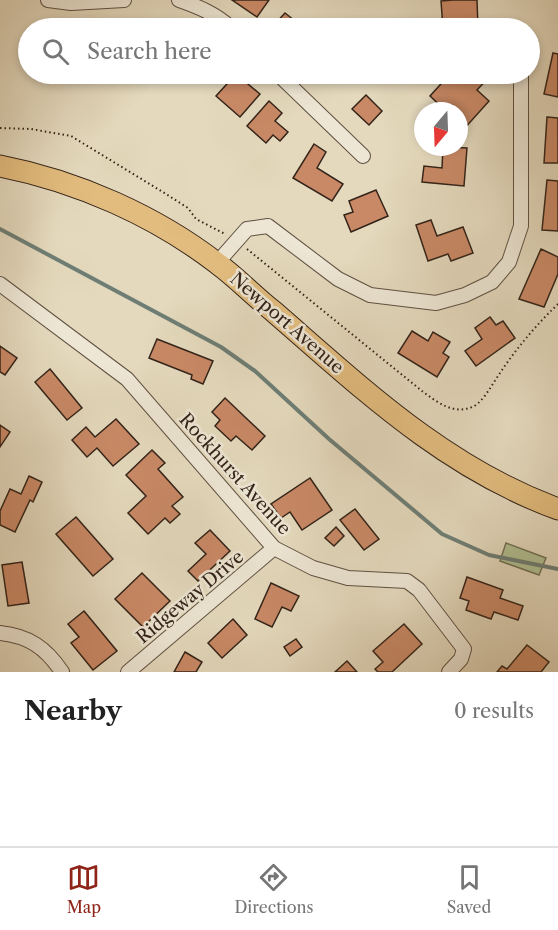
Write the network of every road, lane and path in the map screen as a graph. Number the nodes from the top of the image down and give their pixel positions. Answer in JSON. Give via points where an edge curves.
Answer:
{"nodes":[{"id":1,"x":48,"y":0,"type":"edge"},
{"id":2,"x":124,"y":0,"type":"edge"},
{"id":3,"x":179,"y":0,"type":"edge"},
{"id":4,"x":220,"y":18,"type":"edge"},
{"id":5,"x":288,"y":84,"type":"edge"},
{"id":6,"x":521,"y":84,"type":"edge"},
{"id":7,"x":0,"y":128,"type":"edge"},
{"id":8,"x":363,"y":156,"type":"dead end"},
{"id":9,"x":0,"y":166,"type":"edge"},
{"id":10,"x":234,"y":241,"type":"junction"},
{"id":11,"x":217,"y":263,"type":"junction"},
{"id":12,"x":0,"y":284,"type":"edge"},
{"id":13,"x":558,"y":304,"type":"edge"},
{"id":14,"x":558,"y":509,"type":"edge"},
{"id":15,"x":274,"y":548,"type":"junction"},
{"id":16,"x":0,"y":633,"type":"edge"},
{"id":17,"x":62,"y":672,"type":"edge"},
{"id":18,"x":128,"y":672,"type":"edge"},
{"id":19,"x":449,"y":672,"type":"edge"}],
"edges":[{"from":1,"to":2,"type":"street"},
{"from":3,"to":4,"type":"street"},
{"from":5,"to":8,"type":"street"},
{"from":6,"to":10,"type":"street","via":[[521,226],[509,262],[492,282],[436,303],[404,300],[369,294],[339,279],[268,226],[247,229]]},
{"from":7,"to":10,"type":"path","via":[[71,136]]},
{"from":9,"to":11,"type":"main road","name":"Newport Avenue","via":[[118,204]]},
{"from":10,"to":11,"type":"street"},
{"from":10,"to":13,"type":"path","via":[[422,391],[441,405],[458,410],[474,407],[511,356]]},
{"from":11,"to":14,"type":"main road","name":"Newport Avenue","via":[[430,443],[480,474]]},
{"from":12,"to":15,"type":"street","name":"Rockhurst Avenue","via":[[127,379]]},
{"from":15,"to":18,"type":"street","name":"Ridgeway Drive"},
{"from":15,"to":19,"type":"street","name":"Rockhurst Avenue","via":[[313,568],[348,578],[407,581],[420,590],[464,649]]},
{"from":16,"to":17,"type":"street","via":[[34,642],[47,651]]}]}
